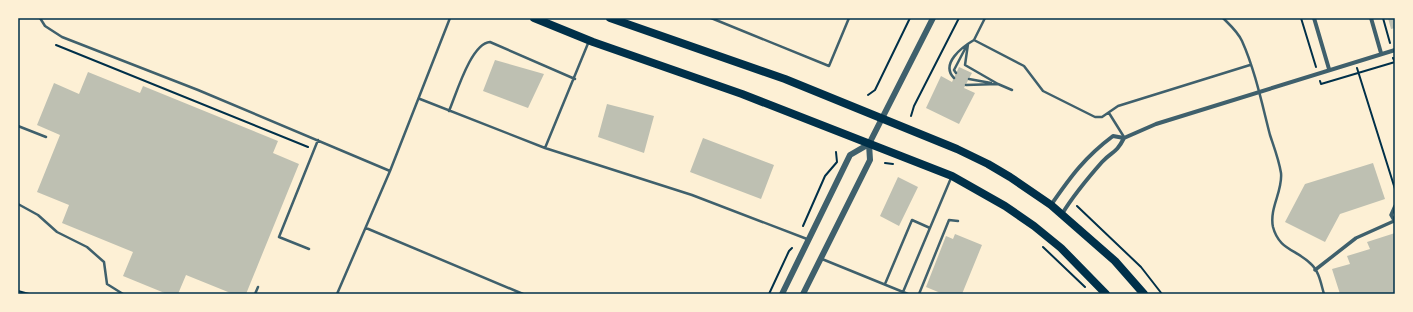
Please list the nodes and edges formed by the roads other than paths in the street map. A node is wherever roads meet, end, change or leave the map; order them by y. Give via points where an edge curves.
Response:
1 (40, 18) edge
2 (450, 18) edge
3 (534, 18) edge
4 (610, 18) edge
5 (711, 18) edge
6 (849, 18) edge
7 (933, 18) edge
8 (986, 18) edge
9 (1223, 18) edge
10 (1314, 18) edge
11 (1371, 18) edge
12 (589, 40) junction
13 (974, 40) junction
14 (968, 44) junction
15 (1395, 50) edge
16 (1381, 53) junction
17 (1250, 65) junction
18 (1329, 69) junction
19 (956, 73) dead end
20 (575, 78) junction
21 (954, 78) dead end
22 (968, 79) dead end
23 (998, 84) junction
24 (966, 85) dead end
25 (1012, 90) dead end
26 (1259, 94) junction
27 (420, 98) junction
28 (449, 111) junction
29 (1110, 113) junction
30 (882, 119) junction
31 (18, 126) edge
32 (46, 137) dead end
33 (1124, 138) junction
34 (318, 140) junction
35 (869, 144) junction
36 (545, 148) junction
37 (390, 171) junction
38 (952, 176) junction
39 (18, 204) edge
40 (1051, 205) junction
41 (1395, 206) edge
42 (1062, 214) junction
43 (958, 220) dead end
44 (1394, 222) edge
45 (366, 228) junction
46 (930, 228) junction
47 (807, 239) junction
48 (309, 249) dead end
49 (822, 259) junction
50 (1315, 270) junction
51 (885, 284) junction
52 (258, 287) dead end
53 (903, 292) junction
54 (123, 294) edge
55 (255, 294) edge
56 (337, 294) edge
57 (523, 294) edge
58 (782, 294) edge
59 (804, 294) edge
60 (908, 294) edge
61 (919, 294) edge
62 (1106, 294) edge
63 (1144, 294) edge
64 (1324, 294) edge

1 - 34 lane via 45,26 62,37
2 - 27 lane
3 - 12 main road
4 - 30 main road via 785,79
5 - 6 lane via 829,66
7 - 30 street
8 - 13 lane
9 - 17 lane via 1242,41
10 - 18 street
11 - 16 street
12 - 20 lane
12 - 35 main road via 742,94
13 - 14 lane
13 - 29 lane via 1024,66 1043,91 1095,117
14 - 19 lane via 954,70
14 - 21 lane via 954,57 948,67
14 - 23 lane via 965,65
15 - 16 street
16 - 18 street
17 - 26 lane
17 - 29 lane via 1118,106
18 - 26 street
20 - 28 lane via 490,42 484,42 471,58
20 - 36 lane
22 - 23 lane
23 - 24 lane
23 - 25 lane
26 - 33 street via 1156,124
26 - 50 lane via 1281,173 1273,211 1273,225 1277,238 1285,247 1312,264
27 - 28 lane
27 - 37 lane
28 - 36 lane
29 - 33 lane
30 - 35 street
30 - 40 main road via 988,164
31 - 32 lane
33 - 40 street via 1113,136 1092,151
33 - 42 street via 1118,150 1089,176
34 - 37 lane
34 - 48 lane via 279,237
35 - 38 main road
35 - 47 street via 850,155
35 - 49 street via 870,160
36 - 47 lane via 692,194
37 - 45 lane
38 - 46 lane
38 - 62 main road via 999,202 1034,226 1061,248
39 - 54 lane via 38,215 57,232 87,247 104,262 107,284
40 - 42 main road
41 - 44 street via 1391,214
42 - 63 main road via 1116,261
43 - 61 lane via 949,220
44 - 50 street via 1356,238
45 - 56 lane
45 - 57 lane
46 - 51 lane via 912,220
46 - 53 lane
47 - 58 street
49 - 51 lane
49 - 59 street
50 - 64 lane
51 - 53 lane
52 - 55 lane
53 - 60 lane

